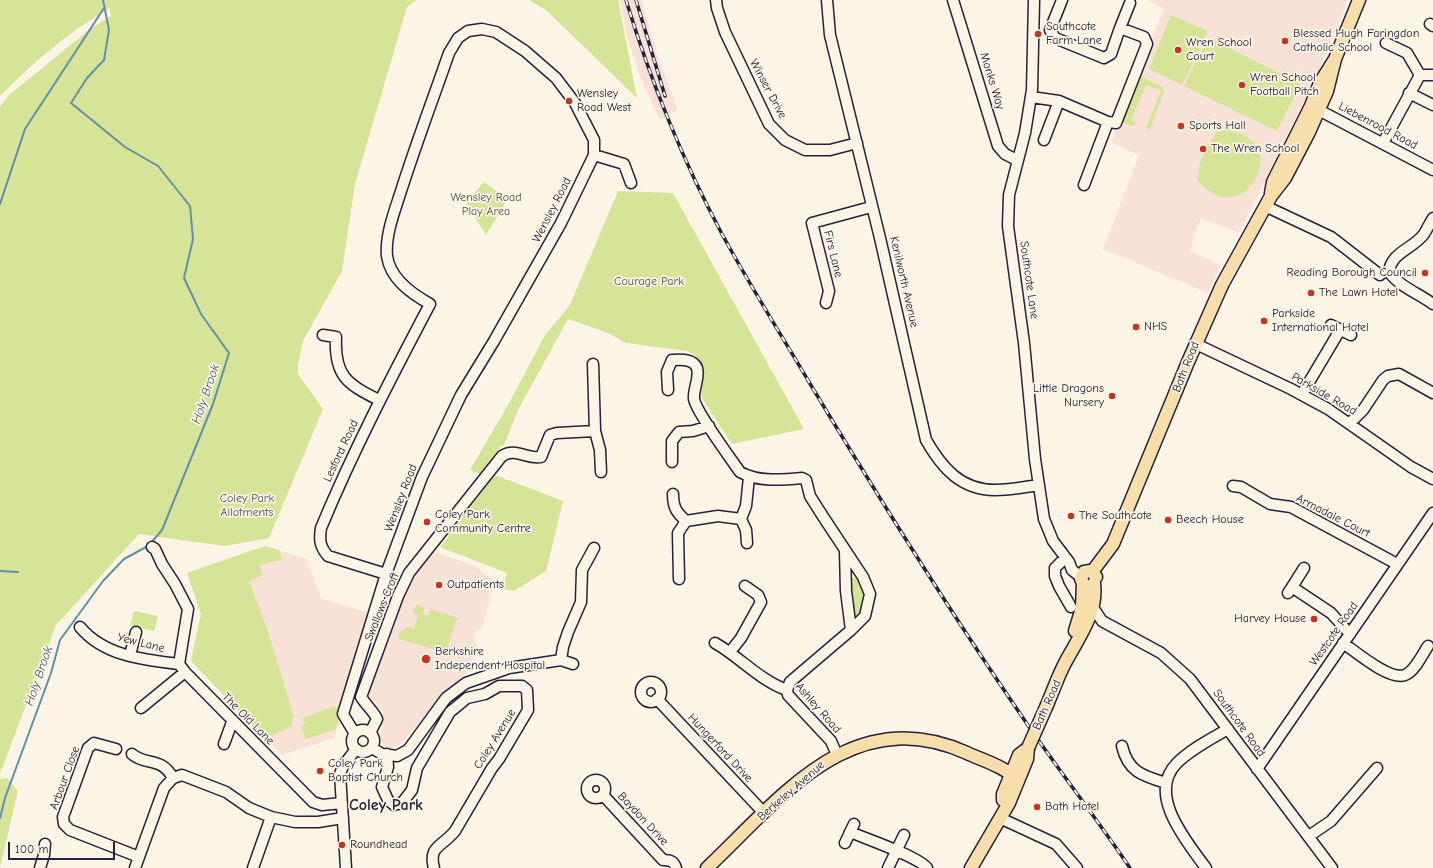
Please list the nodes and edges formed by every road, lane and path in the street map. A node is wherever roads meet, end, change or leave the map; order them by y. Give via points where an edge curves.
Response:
1 (716, 0) edge
2 (827, 0) edge
3 (953, 0) edge
4 (1034, 0) edge
5 (1062, 0) edge
6 (1359, 0) edge
7 (1130, 3) dead end
8 (1120, 28) junction
9 (1386, 43) dead end
10 (1420, 75) junction
11 (1433, 75) edge
12 (1409, 93) junction
13 (1031, 97) junction
14 (1059, 101) junction
15 (1433, 105) edge
16 (1315, 108) junction
17 (1112, 123) junction
18 (1044, 140) dead end
19 (857, 143) junction
20 (1383, 143) junction
21 (594, 155) junction
22 (1017, 160) junction
23 (1433, 170) edge
24 (631, 183) dead end
25 (1084, 184) dead end
26 (1268, 201) junction
27 (871, 207) junction
28 (1433, 218) edge
29 (1380, 275) dead end
30 (826, 303) dead end
31 (1433, 304) edge
32 (1331, 324) dead end
33 (1340, 330) junction
34 (1351, 335) dead end
35 (323, 336) dead end
36 (1196, 344) junction
37 (592, 364) dead end
38 (668, 390) dead end
39 (1433, 393) edge
40 (1302, 394) junction
41 (379, 400) junction
42 (1350, 423) junction
43 (710, 426) junction
44 (595, 431) junction
45 (672, 462) dead end
46 (600, 472) dead end
47 (749, 477) junction
48 (1433, 480) edge
49 (1038, 485) junction
50 (1233, 486) dead end
51 (673, 494) dead end
52 (1433, 513) edge
53 (741, 519) junction
54 (686, 521) junction
55 (748, 543) dead end
56 (152, 547) dead end
57 (594, 548) dead end
58 (845, 552) junction
59 (1067, 560) junction
60 (1398, 564) junction
61 (1304, 568) dead end
62 (386, 574) junction
63 (863, 577) junction
64 (1089, 577) junction
65 (845, 578) junction
66 (679, 579) dead end
67 (745, 586) dead end
68 (1092, 606) junction
69 (1071, 607) dead end
70 (1102, 621) junction
71 (1086, 625) junction
72 (80, 627) dead end
73 (851, 630) junction
74 (136, 632) dead end
75 (1350, 634) junction
76 (714, 643) dead end
77 (1343, 643) junction
78 (730, 652) junction
79 (1427, 652) dead end
80 (130, 655) junction
81 (561, 660) junction
82 (1065, 662) junction
83 (573, 664) dead end
84 (182, 668) junction
85 (787, 690) junction
86 (657, 700) dead end
87 (141, 708) dead end
88 (232, 722) junction
89 (1228, 729) junction
90 (370, 733) junction
91 (355, 734) junction
92 (224, 744) dead end
93 (1122, 746) dead end
94 (372, 748) junction
95 (116, 749) dead end
96 (356, 749) junction
97 (132, 754) dead end
98 (388, 754) junction
99 (1024, 754) junction
100 (837, 755) junction
101 (986, 762) junction
102 (1377, 768) dead end
103 (1257, 769) junction
104 (1012, 777) junction
105 (173, 778) junction
106 (1166, 783) junction
107 (603, 795) dead end
108 (342, 803) junction
109 (1002, 813) junction
110 (764, 814) junction
111 (271, 817) junction
112 (343, 818) junction
113 (904, 834) dead end
114 (1308, 836) junction
115 (845, 843) dead end
116 (46, 844) dead end
117 (897, 852) junction
118 (139, 857) junction
119 (663, 864) edge
120 (40, 868) edge
121 (135, 868) edge
122 (253, 868) edge
123 (346, 868) edge
124 (434, 868) edge
125 (676, 868) edge
126 (707, 868) edge
127 (888, 868) edge
128 (927, 868) edge
129 (971, 868) edge
130 (1077, 868) edge
131 (1206, 868) edge
132 (1332, 868) edge

1 - 19 street, Winser Drive via 725,32 769,124 785,140 805,150 830,150
2 - 19 street, Kenilworth Avenue via 830,35
3 - 22 street, Monks Way via 998,146 1005,154
4 - 13 street, Southcote Lane
5 - 8 street via 1050,30 1054,38 1104,58 1111,54
6 - 16 main road, Bath Road via 1335,59 1320,83
7 - 8 street
8 - 17 street via 1144,37 1147,44
9 - 10 street via 1406,53
10 - 11 street
10 - 12 street
12 - 15 street
12 - 20 street
13 - 14 street
13 - 22 street, Southcote Lane
14 - 17 street
14 - 18 street
16 - 20 street, Liebenrood Road
16 - 26 main road, Bath Road via 1273,182
17 - 25 street
19 - 27 street, Kenilworth Avenue
20 - 23 street, Liebenrood Road
21 - 24 street via 624,164
21 - 41 street, Lesford Road via 594,140 575,103 556,78 540,64 496,32 482,29 468,31 458,38 449,53 424,120 388,237 387,256 396,277 411,292 430,304
21 - 62 street, Wensley Road via 558,229 461,395 422,477
22 - 49 street, Southcote Lane via 1009,195 1008,226 1024,343
26 - 29 street via 1351,247
26 - 36 main road, Bath Road via 1222,285
27 - 30 street, Firs Lane via 812,223 829,291
27 - 49 street, Kenilworth Avenue via 926,440 937,459 950,473 966,484 978,488 997,490
28 - 31 street via 1424,235 1390,264 1389,272 1396,282
32 - 33 street
33 - 34 street
33 - 40 street
35 - 41 street via 336,337 335,355 346,380
36 - 40 street, Parkside Road
36 - 64 main road, Bath Road via 1113,544
37 - 44 street
38 - 43 street via 667,372 672,360 692,362 698,374 694,398 698,410
39 - 42 street via 1399,374 1388,376
40 - 42 street, Parkside Road
41 - 62 street, Lesford Road via 345,470 319,537 328,556
42 - 48 street, Parkside Road
43 - 45 street via 679,432 672,441
43 - 47 street via 740,472
44 - 46 street via 600,450
44 - 90 street, Swallows Croft via 550,435 541,458 516,452 508,452 502,456 410,573 398,596 362,697 366,707 377,719
47 - 53 street via 746,506
47 - 58 street via 806,480 810,496
49 - 59 street, Southcote Lane via 1048,532
50 - 60 street, Armadale Court via 1241,487 1270,504 1291,507
51 - 54 street via 673,505
52 - 60 street, Westcote Road
53 - 54 street via 718,516
53 - 55 street
54 - 66 street via 678,533
56 - 84 street via 155,548 188,609
57 - 81 street via 582,570 587,589 568,632
58 - 63 street
58 - 65 street
59 - 64 street, Southcote Lane via 1072,570
59 - 69 street via 1055,568 1055,576
60 - 75 street, Westcote Road
61 - 75 street via 1290,590 1332,613
62 - 91 street, Wensley Road via 343,714
63 - 65 street via 853,575
63 - 73 street via 870,594 868,608 865,616
64 - 68 main road, Bath Road
64 - 82 main road, Bath Road
65 - 73 street
67 - 78 street via 758,595 761,602
68 - 70 street, Southcote Road
68 - 71 main road, Bath Road
70 - 71 street
70 - 89 street, Southcote Road via 1173,662
71 - 82 main road, Bath Road
72 - 80 street, Yew Lane via 95,642 116,652
73 - 85 street via 790,682
74 - 80 street
75 - 77 street, Westcote Road
76 - 78 street, Ashley Road
77 - 79 street via 1393,676 1408,673
77 - 103 street, Westcote Road
78 - 85 street, Ashley Road via 754,672
80 - 84 street, Yew Lane
81 - 83 street
81 - 98 street via 509,668 466,683 446,698 408,750 397,756
82 - 99 main road, Bath Road, bridge
84 - 87 street
84 - 88 street, The Old Lane
85 - 100 street, Ashley Road via 788,695 831,741
86 - 110 street, Hungerford Drive
88 - 92 street
88 - 108 street, The Old Lane via 313,802 322,805
89 - 103 street, Southcote Road
89 - 106 street via 1176,763
90 - 91 street via 360,731
90 - 94 street via 374,738
91 - 96 street via 353,740
93 - 106 street via 1128,762 1140,774
94 - 96 street via 365,752
94 - 98 street
95 - 118 street, Arbour Close via 94,743 88,748 63,817 64,824 70,830
96 - 108 street via 340,774
97 - 105 street via 136,758 164,766
98 - 124 street, Coley Avenue via 388,767 382,787 388,800 394,805 402,803 412,790 417,768 450,712 467,698 485,694 499,686 522,686 527,690 528,710 455,832 433,851 431,857
99 - 101 main road via 1008,760
99 - 104 main road, Bath Road
100 - 101 main road, Berkeley Avenue via 875,742 906,738 941,744
100 - 110 main road, Berkeley Avenue via 812,770
101 - 104 main road, Berkeley Avenue
102 - 114 street via 1331,821
103 - 114 street, Southcote Road
104 - 109 main road, Bath Road via 1008,803
105 - 111 street via 182,775 226,792 249,808
105 - 118 street via 164,788
106 - 131 street via 1168,810
107 - 119 street, Baydon Drive
108 - 112 street
109 - 129 main road, Bath Road
109 - 130 street via 1056,844
110 - 126 main road, Berkeley Avenue
111 - 112 street via 295,822
111 - 122 street
112 - 123 street
113 - 117 street
114 - 132 street, Southcote Road
115 - 117 street via 852,828
116 - 120 street
117 - 127 street
117 - 128 street via 924,864
118 - 121 street
119 - 125 street, Baydon Drive via 670,860

